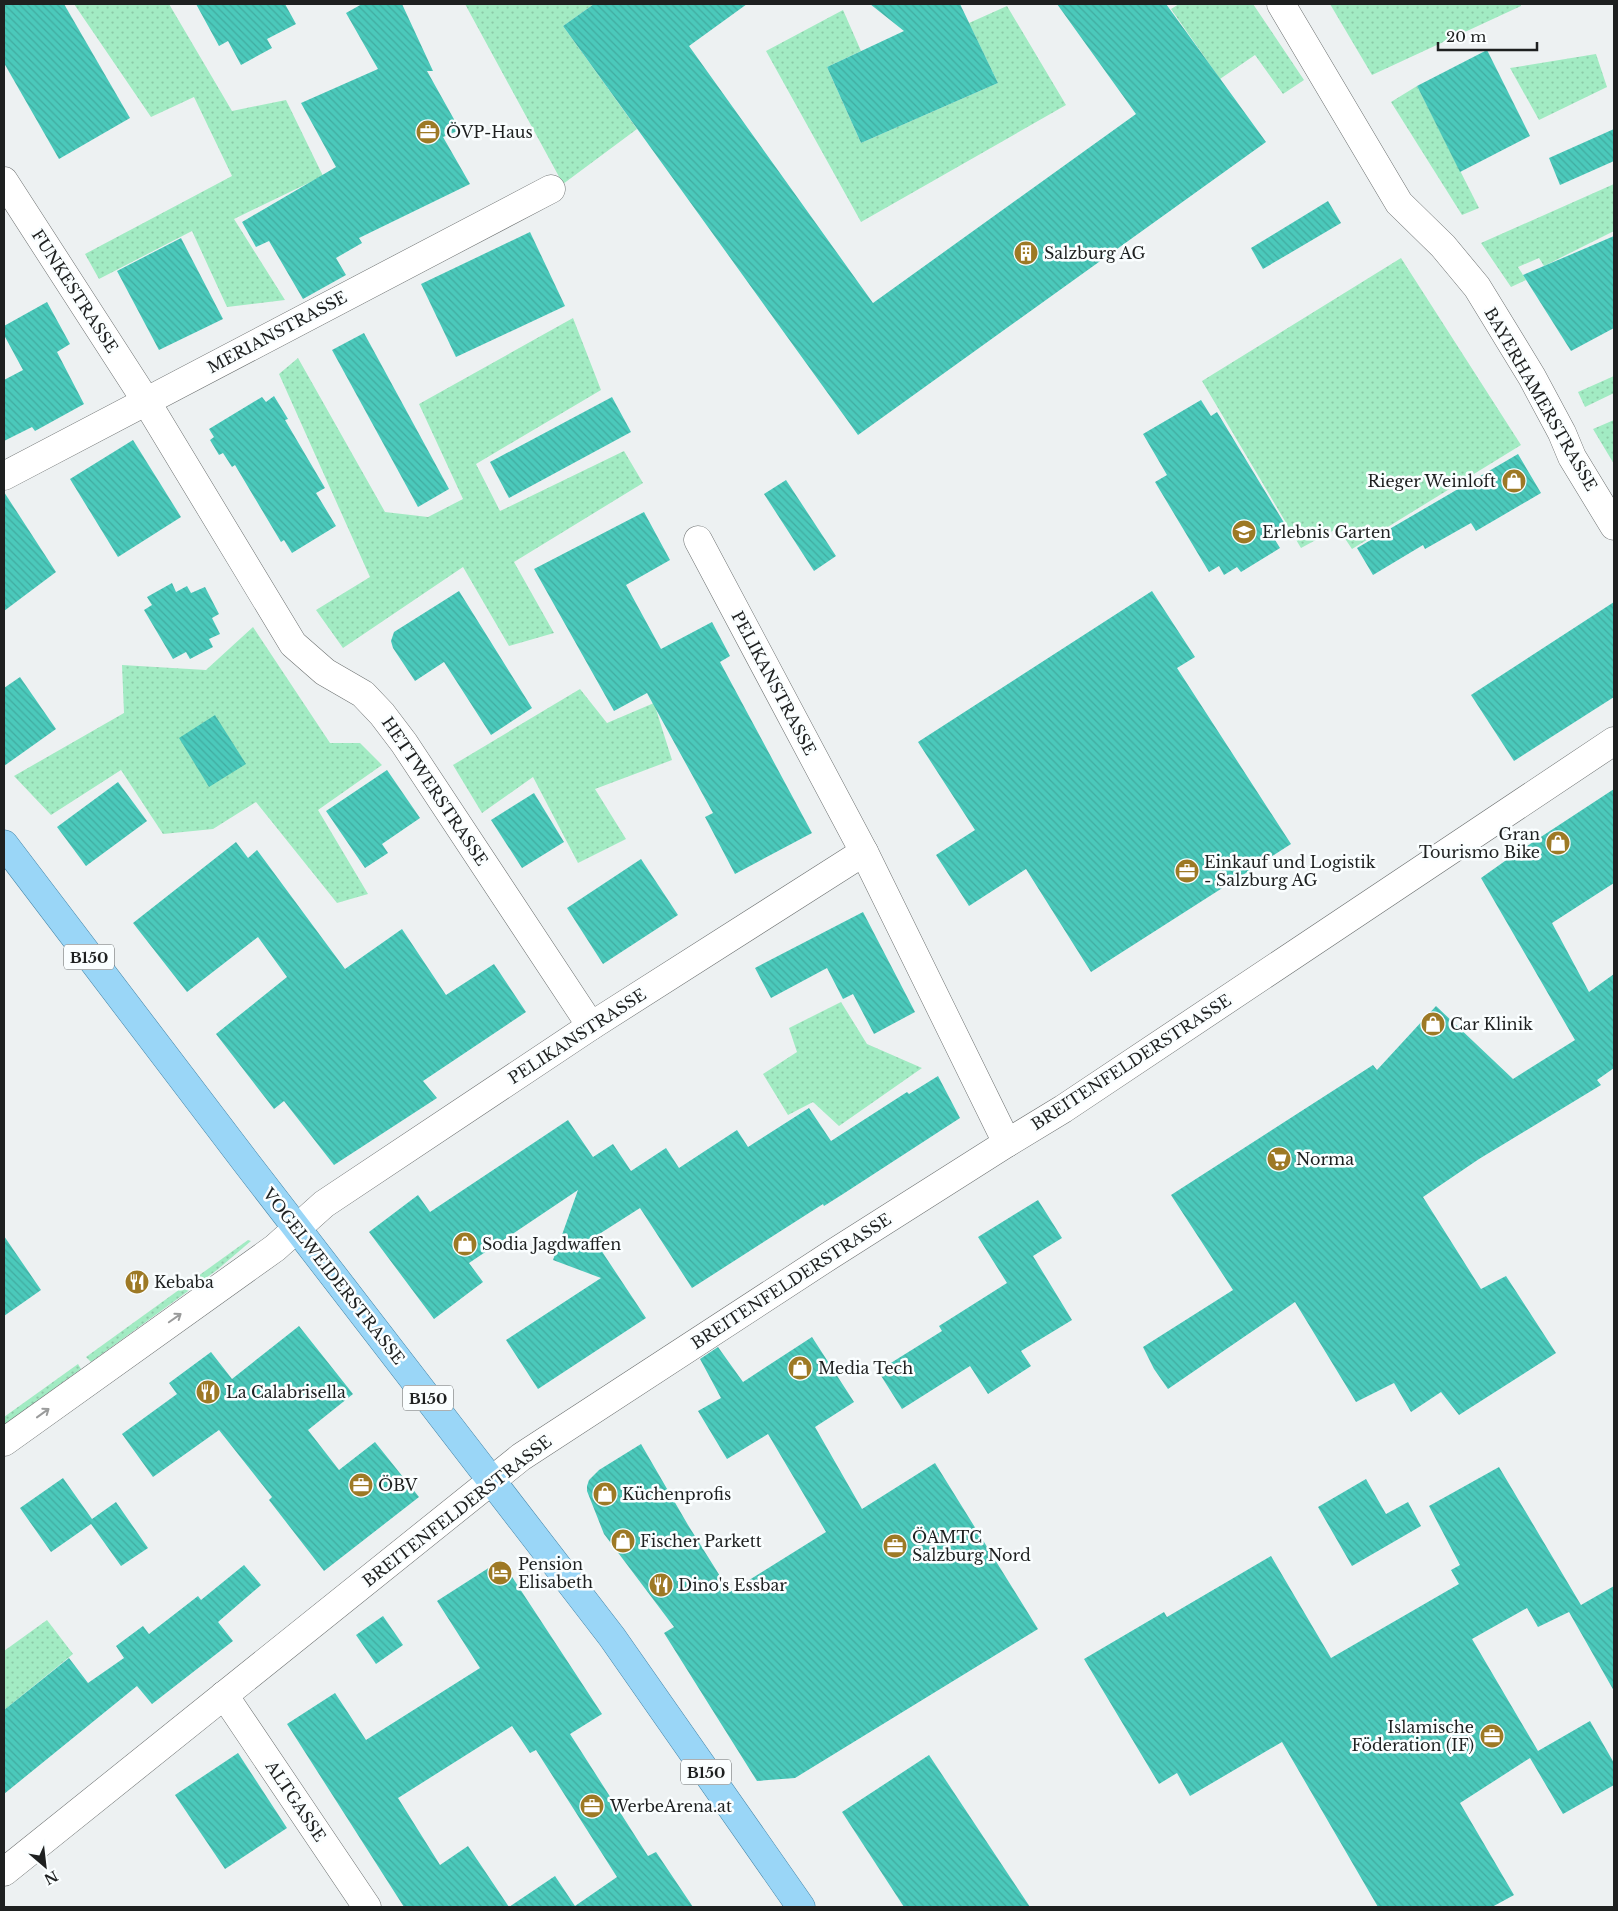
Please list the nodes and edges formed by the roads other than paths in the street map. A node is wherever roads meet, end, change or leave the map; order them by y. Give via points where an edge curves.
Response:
1 (1281, 4) edge
2 (4, 181) edge
3 (551, 189) dead end
4 (146, 401) junction
5 (4, 476) edge
6 (1614, 526) edge
7 (698, 540) dead end
8 (1614, 741) edge
9 (4, 844) edge
10 (864, 852) junction
11 (591, 1026) junction
12 (1007, 1143) junction
13 (297, 1229) junction
14 (4, 1442) edge
15 (492, 1480) junction
16 (224, 1695) junction
17 (4, 1872) edge
18 (367, 1907) edge
19 (801, 1907) edge

1 - 6 street, BAYERHAMERSTRASSE via 1399,203 1443,246 1476,287 1532,378 1572,458
2 - 4 street, FUNKESTRASSE
3 - 4 street, MERIANSTRASSE
4 - 5 street, MERIANSTRASSE
4 - 11 street, HETTWERSTRASSE via 293,644 325,672 363,694 382,714
7 - 10 street, PELIKANSTRASSE
8 - 12 street, BREITENFELDERSTRASSE via 1063,1109
9 - 13 main road, VOGELWEIDERSTRASSE / B150
10 - 11 street, PELIKANSTRASSE
10 - 12 street, PELIKANSTRASSE
11 - 13 street, PELIKANSTRASSE via 324,1204
12 - 15 street, BREITENFELDERSTRASSE via 678,1353 521,1457
14 -> 13 street, PELIKANSTRASSE
13 - 15 main road, VOGELWEIDERSTRASSE / B150
15 - 16 street, BREITENFELDERSTRASSE
15 - 19 main road, VOGELWEIDERSTRASSE / B150 via 612,1637
16 - 17 street, BREITENFELDERSTRASSE
16 - 18 street, ALTGASSE

